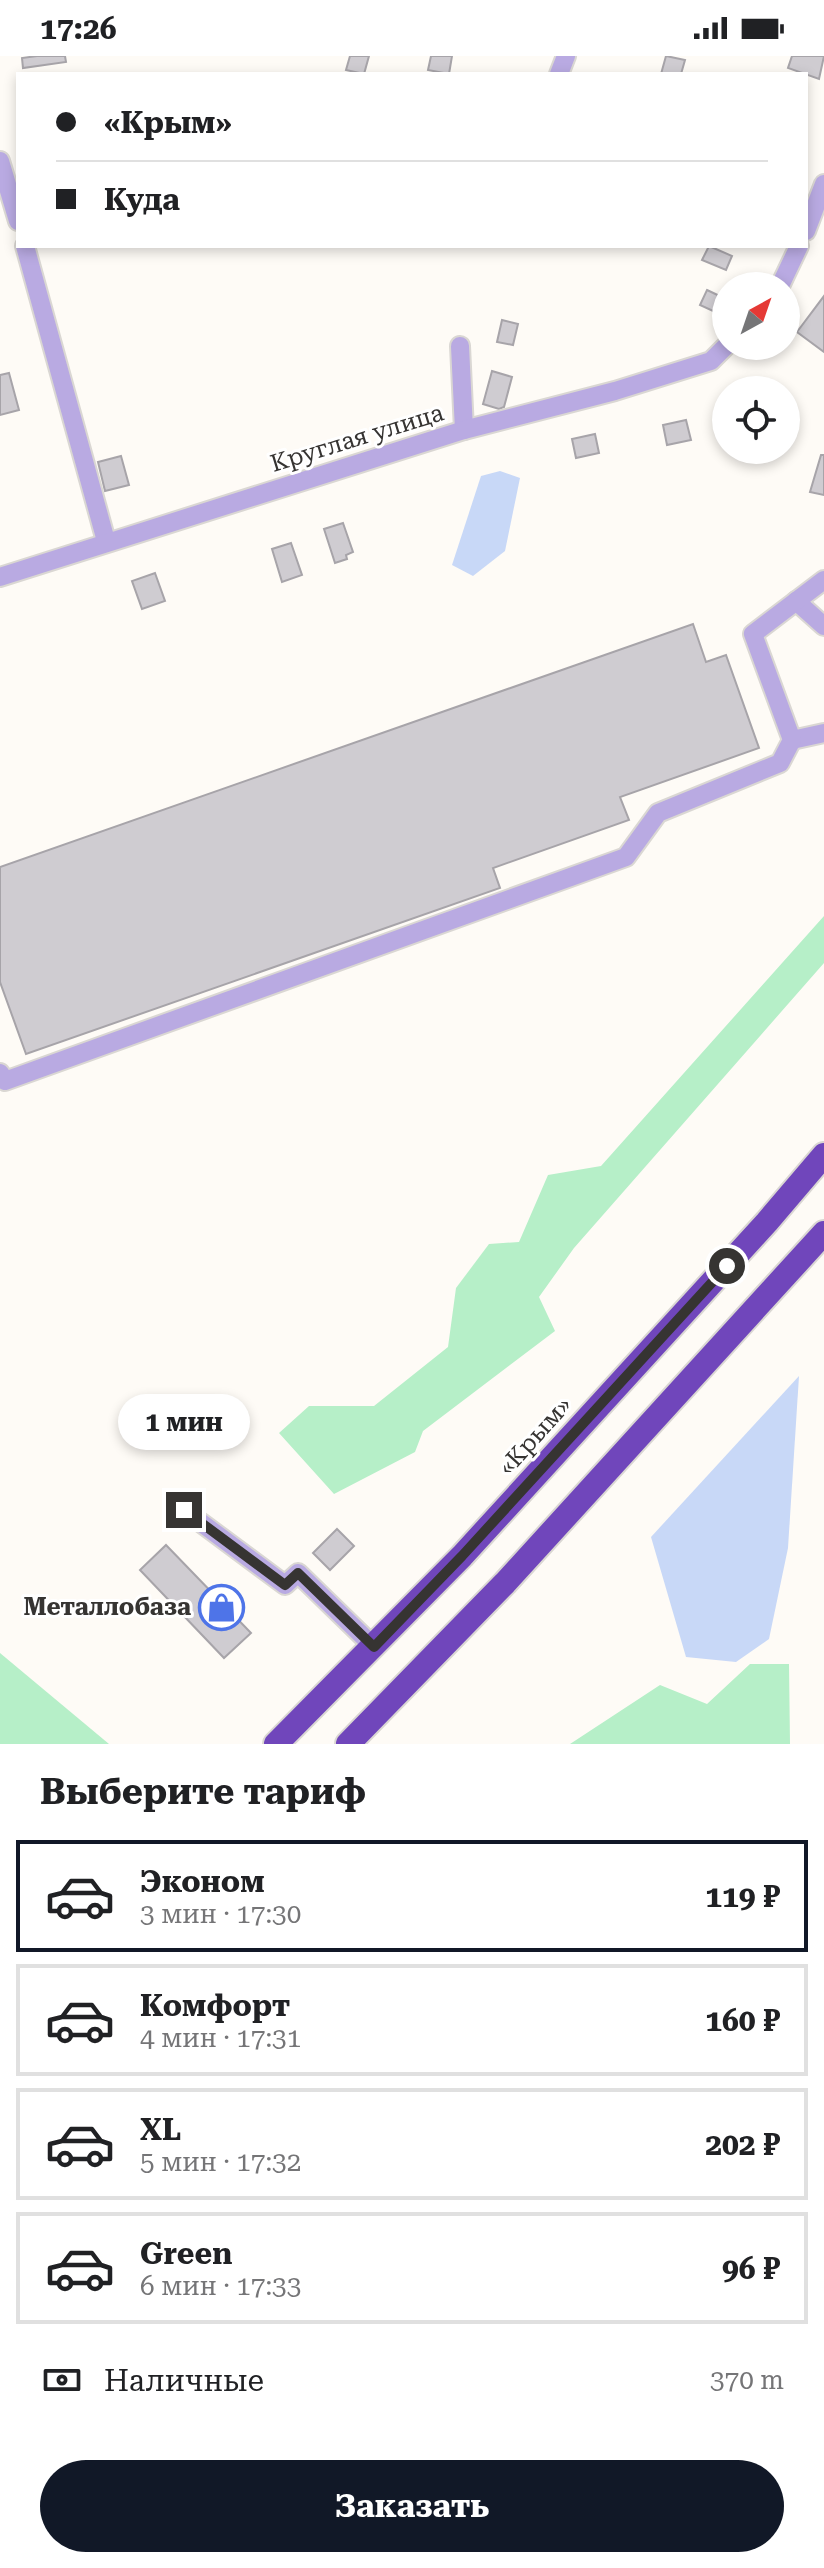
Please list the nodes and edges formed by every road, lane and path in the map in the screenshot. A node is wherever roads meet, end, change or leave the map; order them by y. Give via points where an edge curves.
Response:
1 (7, 159) edge
2 (823, 191) edge
3 (16, 210) edge
4 (808, 223) edge
5 (26, 248) edge
6 (798, 248) edge
7 (787, 272) edge
8 (460, 346) dead end
9 (712, 360) edge
10 (464, 430) junction
11 (106, 541) junction
12 (0, 577) edge
13 (824, 580) edge
14 (796, 601) junction
15 (824, 626) edge
16 (824, 733) edge
17 (792, 740) junction
18 (0, 1073) edge
19 (824, 1155) edge
20 (824, 1233) edge
21 (184, 1510) dead end
22 (374, 1647) junction
23 (276, 1744) edge
24 (348, 1744) edge

1 - 3 street
2 - 4 street
5 - 11 street
6 - 7 street
8 - 10 street
9 - 10 street, Круглая улица
10 - 11 street, Круглая улица
11 - 12 street, Круглая улица
13 - 14 street
14 - 15 street
14 - 17 street via 753,634
16 - 17 street
17 - 18 street via 780,763 658,813 626,857 5,1081
19 - 22 highway, «Крым»
20 - 24 highway via 505,1583
21 - 22 street via 285,1585 298,1573
22 - 23 highway, «Крым»

